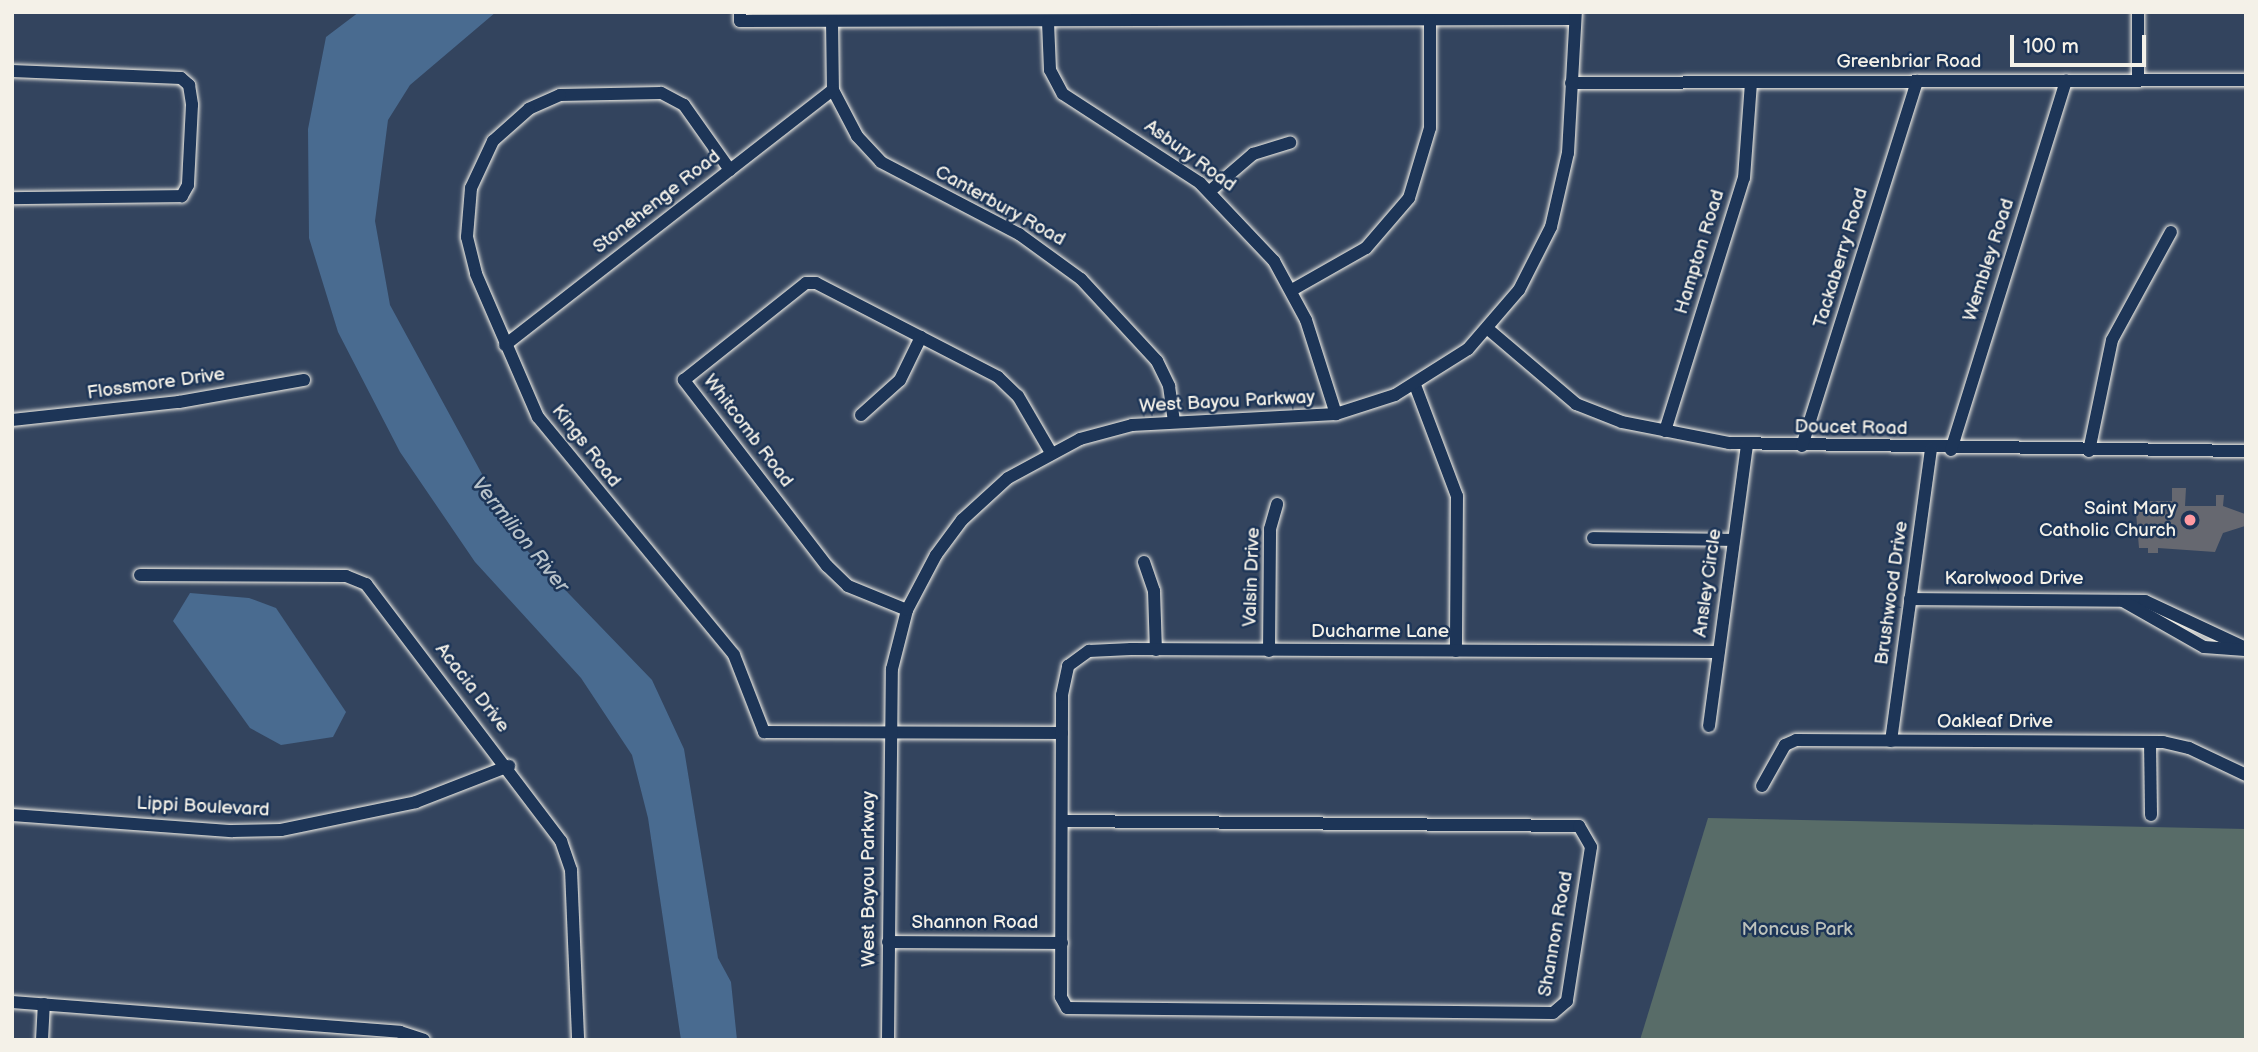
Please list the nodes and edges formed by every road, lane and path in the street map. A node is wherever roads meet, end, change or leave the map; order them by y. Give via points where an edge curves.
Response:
1 (2138, 12) edge
2 (1576, 16) edge
3 (740, 17) edge
4 (950, 17) edge
5 (1237, 17) edge
6 (832, 21) junction
7 (1430, 21) junction
8 (1048, 22) junction
9 (12, 72) edge
10 (2138, 80) junction
11 (2246, 80) edge
12 (1917, 81) junction
13 (2066, 81) junction
14 (1751, 82) junction
15 (1572, 83) junction
16 (833, 90) junction
17 (1290, 143) dead end
18 (730, 170) junction
19 (1210, 191) junction
20 (12, 198) edge
21 (2171, 232) dead end
22 (1292, 290) junction
23 (1488, 330) junction
24 (922, 337) junction
25 (505, 345) junction
26 (304, 380) dead end
27 (1415, 385) junction
28 (1336, 414) junction
29 (861, 415) dead end
30 (12, 420) edge
31 (1174, 422) junction
32 (1665, 431) junction
33 (1747, 446) junction
34 (1802, 446) junction
35 (1931, 450) junction
36 (1951, 450) junction
37 (1051, 451) junction
38 (2090, 451) junction
39 (2246, 451) edge
40 (1278, 504) dead end
41 (1593, 538) dead end
42 (1733, 540) junction
43 (1144, 562) dead end
44 (140, 575) dead end
45 (1910, 599) junction
46 (907, 610) junction
47 (2246, 649) edge
48 (1156, 650) junction
49 (1269, 651) junction
50 (1456, 651) junction
51 (1718, 652) junction
52 (1063, 685) joint
53 (1709, 726) dead end
54 (888, 733) junction
55 (1062, 733) junction
56 (1891, 741) junction
57 (2150, 742) junction
58 (509, 766) junction
59 (2246, 775) edge
60 (1762, 786) dead end
61 (12, 815) edge
62 (2151, 815) dead end
63 (1062, 821) junction
64 (888, 942) junction
65 (1062, 943) junction
66 (12, 1002) edge
67 (44, 1004) junction
68 (42, 1040) edge
69 (424, 1040) edge
70 (578, 1040) edge
71 (888, 1040) edge

1 - 10 street
2 - 7 street
2 - 15 street, West Bayou Parkway
3 - 6 street
4 - 6 street
4 - 8 street
5 - 7 street
5 - 8 street
6 - 16 street, Canterbury Road
7 - 22 street via 1430,128 1409,198 1366,248
8 - 19 street, Asbury Road via 1050,70 1063,94
9 - 20 street via 181,78 189,85 191,104 188,185 182,196
10 - 11 street, Greenbriar Road
10 - 13 street, Greenbriar Road
12 - 13 street, Greenbriar Road
12 - 14 street, Greenbriar Road
12 - 34 street, Tackaberry Road
13 - 36 street, Wembley Road
14 - 15 street, Greenbriar Road
14 - 32 street, Hampton Road via 1744,178
15 - 23 street, West Bayou Parkway via 1565,176 1551,227 1532,271
16 - 18 street, Stonehenge Road
16 - 31 street, Canterbury Road via 857,136 881,162 1019,234 1081,279 1157,361 1169,386
17 - 19 street via 1253,154
18 - 25 street, Stonehenge Road
18 - 25 street, Kings Road via 684,105 661,93 570,92 512,121 476,170 467,220 472,262
19 - 22 street, Asbury Road via 1251,231
21 - 38 street via 2117,327
22 - 28 street, Asbury Road via 1315,343
23 - 27 street, West Bayou Parkway
23 - 32 street, Doucet Road via 1576,404
24 - 29 street via 900,380
24 - 37 street, Whitcomb Road via 1009,386
24 - 46 street, Whitcomb Road via 806,283 684,380 827,566 848,586
25 - 54 street, Kings Road via 545,428 739,663 761,729 771,734
26 - 30 street, Flossmore Drive via 167,404
27 - 28 street, West Bayou Parkway
27 - 50 street via 1457,496
28 - 31 street, West Bayou Parkway
31 - 37 street, West Bayou Parkway via 1117,428
32 - 33 street, Doucet Road
33 - 34 street, Doucet Road
33 - 42 street, Ansley Circle
34 - 35 street, Doucet Road
35 - 36 street, Doucet Road
35 - 45 street, Brushwood Drive
36 - 38 street, Doucet Road
37 - 46 street, West Bayou Parkway via 1008,478 962,520 930,564
38 - 39 street, Doucet Road
40 - 49 street, Valsin Drive via 1270,529
41 - 42 street
42 - 51 street, Ansley Circle
43 - 48 street via 1154,591
44 - 58 street, Acacia Drive via 357,578
45 - 47 street, Karolwood Drive via 2118,598 2157,606
45 - 56 street, Brushwood Drive
46 - 54 street, West Bayou Parkway via 892,669
48 - 49 street, Ducharme Lane
48 - 52 street, Ducharme Lane via 1081,653 1068,666
49 - 50 street, Ducharme Lane
50 - 51 street, Ducharme Lane
51 - 53 street, Ansley Circle
52 - 55 street, Shannon Road
54 - 55 street, Kings Road
54 - 64 street, West Bayou Parkway
55 - 63 street, Shannon Road
56 - 57 street, Oakleaf Drive
56 - 60 street, Oakleaf Drive via 1793,741
57 - 59 street, Oakleaf Drive via 2189,747
57 - 62 street
58 - 61 street, Lippi Boulevard via 416,802 281,830 218,831
58 - 70 street, Acacia Drive via 567,853
63 - 65 street, Shannon Road
63 - 65 street, Shannon Road via 1573,824 1584,829 1591,847 1567,1001 1553,1013 1072,1010 1061,997
64 - 65 street, Shannon Road
64 - 71 street, West Bayou Parkway
66 - 67 street
67 - 68 street
67 - 69 street via 400,1032

